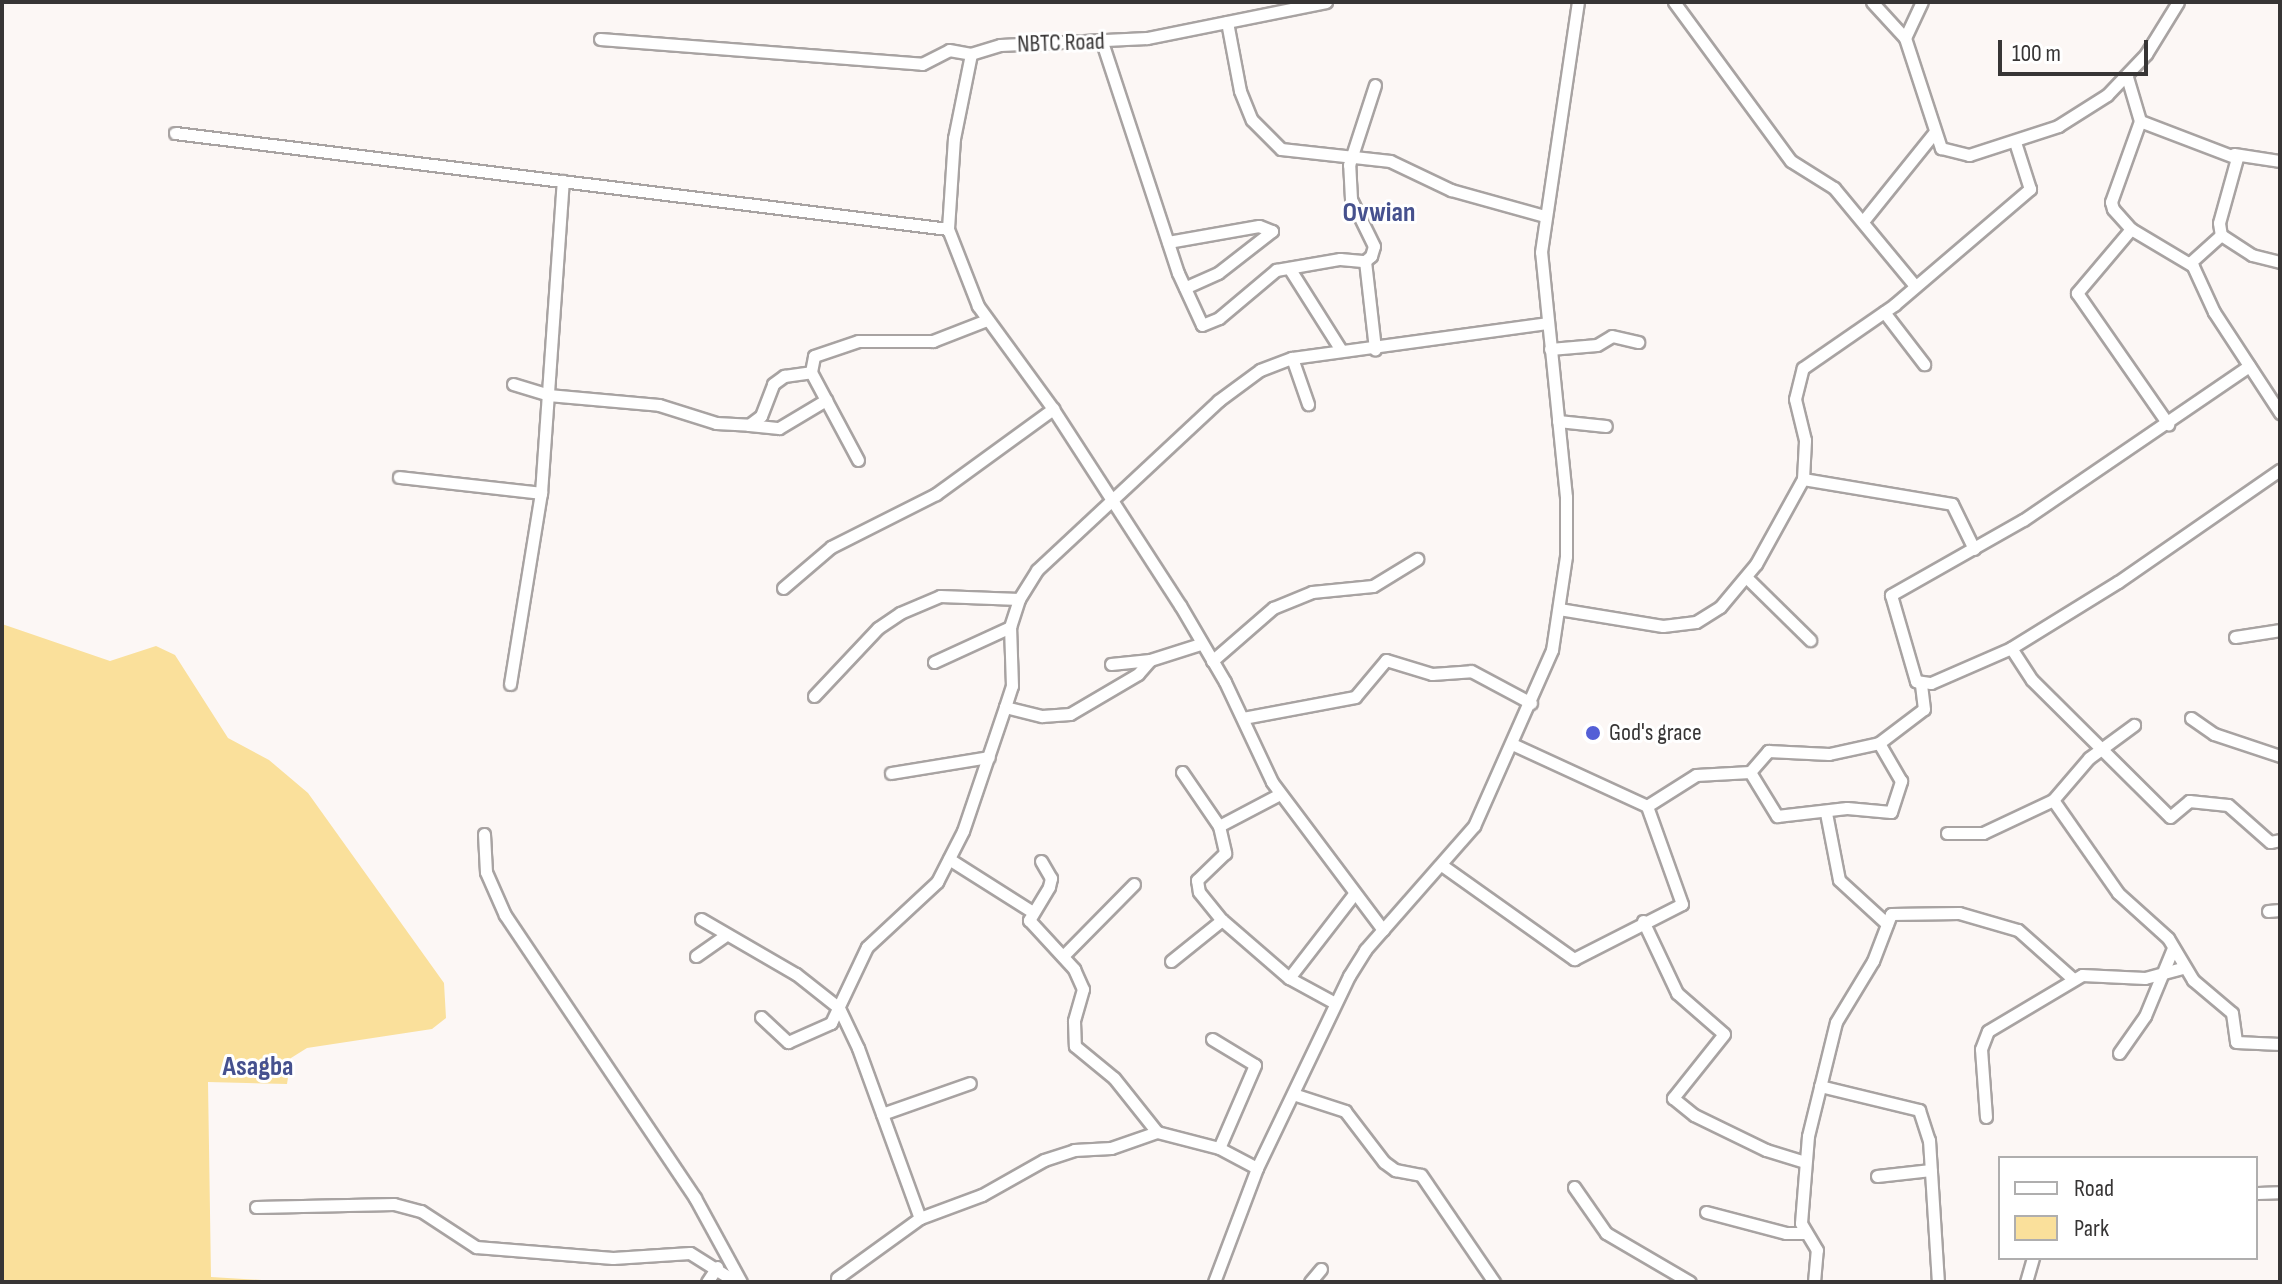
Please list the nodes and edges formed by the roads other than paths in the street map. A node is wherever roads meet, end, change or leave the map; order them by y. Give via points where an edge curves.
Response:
1 (1326, 2) edge
2 (1578, 2) edge
3 (1674, 2) edge
4 (1872, 2) edge
5 (1922, 2) edge
6 (2178, 2) edge
7 (1227, 22) junction
8 (1905, 38) junction
9 (600, 39) dead end
10 (1102, 42) junction
11 (971, 54) junction
12 (2127, 77) junction
13 (1375, 85) dead end
14 (2140, 121) junction
15 (175, 133) dead end
16 (1934, 133) junction
17 (2015, 142) junction
18 (1352, 154) junction
19 (2234, 154) junction
20 (2280, 161) edge
21 (563, 181) junction
22 (1545, 216) junction
23 (1864, 220) junction
24 (948, 229) junction
25 (2131, 229) junction
26 (2221, 235) junction
27 (1168, 242) junction
28 (1365, 261) junction
29 (2280, 262) edge
30 (2193, 266) junction
31 (1291, 271) junction
32 (1915, 286) junction
33 (1185, 288) junction
34 (1884, 312) junction
35 (987, 320) junction
36 (1547, 323) junction
37 (1638, 342) dead end
38 (1375, 349) junction
39 (1550, 349) junction
40 (1341, 350) junction
41 (1292, 358) junction
42 (1924, 364) dead end
43 (2249, 366) junction
44 (811, 372) junction
45 (513, 384) dead end
46 (548, 395) junction
47 (826, 400) junction
48 (1308, 404) dead end
49 (1053, 409) junction
50 (2280, 413) edge
51 (1558, 421) junction
52 (2168, 424) junction
53 (749, 425) junction
54 (1606, 426) dead end
55 (858, 460) dead end
56 (2280, 470) edge
57 (399, 477) dead end
58 (1803, 479) junction
59 (541, 493) junction
60 (1112, 504) junction
61 (1974, 549) junction
62 (1417, 559) dead end
63 (1746, 577) junction
64 (783, 588) dead end
65 (1019, 599) junction
66 (1559, 609) junction
67 (1010, 627) junction
68 (2280, 630) edge
69 (2235, 637) dead end
70 (1810, 640) dead end
71 (1200, 644) junction
72 (2011, 648) junction
73 (1150, 660) junction
74 (1212, 661) junction
75 (934, 662) dead end
76 (1111, 664) dead end
77 (510, 684) dead end
78 (1921, 686) junction
79 (814, 696) dead end
80 (1531, 703) junction
81 (1005, 707) junction
82 (1243, 718) junction
83 (2191, 718) dead end
84 (2134, 725) dead end
85 (1879, 743) junction
86 (1512, 744) junction
87 (2101, 748) junction
88 (2280, 756) edge
89 (989, 757) junction
90 (1182, 772) dead end
91 (1750, 772) junction
92 (891, 773) dead end
93 (1280, 794) junction
94 (2053, 800) junction
95 (1647, 806) junction
96 (1826, 813) junction
97 (1219, 826) junction
98 (1947, 833) dead end
99 (484, 834) dead end
100 (2280, 840) edge
101 (949, 859) junction
102 (1041, 861) dead end
103 (1443, 866) junction
104 (1134, 884) dead end
105 (1354, 894) junction
106 (1031, 911) junction
107 (701, 919) dead end
108 (1222, 920) junction
109 (1643, 921) junction
110 (1887, 924) junction
111 (1383, 930) junction
112 (726, 935) junction
113 (2173, 948) junction
114 (696, 956) dead end
115 (1063, 956) junction
116 (1171, 961) dead end
117 (2182, 968) junction
118 (2163, 976) junction
119 (1289, 978) junction
120 (2073, 979) junction
121 (2193, 980) junction
122 (1335, 1003) junction
123 (839, 1008) junction
124 (761, 1017) dead end
125 (1212, 1039) dead end
126 (2280, 1044) edge
127 (2119, 1053) dead end
128 (970, 1083) dead end
129 (1820, 1086) junction
130 (1293, 1094) junction
131 (882, 1114) junction
132 (1986, 1117) dead end
133 (1157, 1132) junction
134 (1219, 1148) junction
135 (1803, 1161) junction
136 (1257, 1168) junction
137 (1931, 1170) junction
138 (1877, 1176) dead end
139 (1574, 1187) dead end
140 (2280, 1192) edge
141 (2258, 1193) edge
142 (256, 1207) dead end
143 (1706, 1212) dead end
144 (920, 1218) junction
145 (1805, 1233) junction
146 (2032, 1260) edge
147 (717, 1267) junction
148 (1321, 1269) dead end
149 (837, 1278) dead end
150 (707, 1282) edge
151 (738, 1282) edge
152 (1214, 1282) edge
153 (1310, 1282) edge
154 (1494, 1282) edge
155 (1690, 1282) edge
156 (1814, 1282) edge
157 (1938, 1282) edge
158 (2026, 1282) edge

1 - 7 street, NBTC Road
2 - 22 street
3 - 23 street via 1791,161 1834,188
4 - 8 street
5 - 8 street
6 - 12 street
7 - 10 street, NBTC Road
7 - 18 street via 1240,91 1264,137 1281,149
8 - 16 street
9 - 11 street, NBTC Road via 922,64 949,50
10 - 11 street, NBTC Road via 1000,45
10 - 27 street
11 - 24 street via 954,138
12 - 14 street
12 - 17 street via 2058,126
13 - 18 street
14 - 19 street
14 - 25 street via 2111,202
15 - 21 street
16 - 17 street via 1950,153 1969,155
16 - 23 street
17 - 32 street via 2030,189
18 - 22 street via 1390,161 1451,190
18 - 28 street via 1351,199 1374,246
19 - 20 street
19 - 26 street
21 - 24 street
21 - 46 street
22 - 36 street via 1541,252
23 - 32 street
24 - 35 street
25 - 30 street
25 - 52 street via 2077,293
26 - 29 street via 2252,255
26 - 30 street via 2192,259
27 - 33 street
27 - 33 street via 1259,226 1272,231 1218,273
28 - 31 street via 1340,259
28 - 38 street
30 - 43 street via 2214,312
31 - 33 street via 1276,270 1219,318 1202,325
31 - 40 street
32 - 34 street
34 - 42 street
34 - 58 street via 1820,354 1796,381 1805,440
35 - 44 street via 933,341 858,341 810,353
35 - 49 street
36 - 38 street
36 - 39 street
37 - 39 street via 1612,336 1597,345
38 - 40 street
39 - 51 street
40 - 41 street
41 - 48 street
41 - 60 street via 1260,370 1218,401
43 - 50 street
43 - 52 street
44 - 47 street
44 - 53 street via 784,376 773,384 761,416
45 - 46 street
46 - 53 street via 659,405 716,423
46 - 59 street
47 - 53 street via 779,428
47 - 55 street
49 - 60 street
49 - 64 street via 936,494 824,551
51 - 54 street
51 - 66 street via 1566,531
52 - 61 street
56 - 72 street via 2118,582
57 - 59 street
58 - 61 street via 1952,504
58 - 63 street
59 - 77 street
60 - 65 street via 1037,570
60 - 71 street
61 - 78 street via 1891,595
62 - 74 street via 1373,586 1312,592 1273,608
63 - 66 street via 1720,607 1696,622 1618,622
63 - 70 street
65 - 67 street
65 - 79 street via 940,596 900,613 878,628
66 - 80 street via 1552,650
67 - 75 street
67 - 81 street via 1012,686
68 - 69 street
71 - 73 street
71 - 74 street
72 - 78 street
72 - 87 street via 2032,680
73 - 76 street
73 - 81 street via 1138,674 1070,714 1042,716
74 - 82 street
78 - 85 street via 1924,709
80 - 82 street via 1471,671 1432,674 1386,660 1355,697
80 - 86 street
81 - 89 street
82 - 93 street
83 - 88 street via 2224,738
84 - 87 street
85 - 91 street via 1829,754 1768,751
85 - 96 street via 1899,774 1894,809
86 - 95 street
86 - 103 street via 1474,826
87 - 94 street
87 - 100 street via 2170,817 2189,801 2228,805 2270,842
89 - 92 street
89 - 101 street
90 - 97 street
91 - 95 street via 1696,775
91 - 96 street via 1777,816
93 - 97 street
93 - 105 street
94 - 98 street via 1983,833
94 - 113 street via 2118,893
95 - 109 street via 1682,904
96 - 110 street via 1839,880
97 - 108 street via 1225,853 1197,885
99 - 151 street via 486,872 505,915 695,1198
101 - 106 street
101 - 123 street via 937,882 867,947
102 - 106 street via 1051,878
103 - 109 street via 1574,959
103 - 111 street
104 - 115 street
105 - 111 street
105 - 119 street
106 - 115 street via 1035,928
107 - 112 street
108 - 116 street
108 - 119 street
109 - 135 street via 1677,993 1724,1034 1673,1098 1694,1115 1751,1143
110 - 120 street via 1895,911 1959,913 1995,922 2030,936
110 - 129 street via 1836,1022
111 - 122 street via 1365,950
112 - 114 street
112 - 123 street via 796,974
113 - 117 street
113 - 118 street
115 - 133 street via 1083,989 1074,1021 1075,1046 1114,1078
117 - 118 street
117 - 121 street
118 - 120 street
118 - 121 street
118 - 127 street via 2145,1016
119 - 122 street
120 - 132 street via 1983,1039
121 - 126 street via 2232,1013 2236,1042
122 - 130 street
123 - 124 street via 831,1023 788,1042
123 - 131 street
125 - 134 street via 1255,1065
128 - 131 street
129 - 135 street
129 - 137 street via 1919,1110
130 - 136 street
130 - 154 street via 1345,1111 1384,1162 1421,1175
131 - 144 street
133 - 134 street
133 - 144 street via 1111,1148 1061,1152 982,1195
134 - 136 street
135 - 145 street
136 - 152 street
137 - 138 street
137 - 157 street
139 - 155 street via 1606,1233
140 - 141 street
142 - 147 street via 394,1204 421,1211 476,1247 613,1258 690,1253
143 - 145 street
144 - 149 street
145 - 156 street via 1817,1250
146 - 158 street
147 - 150 street
147 - 151 street
148 - 153 street

